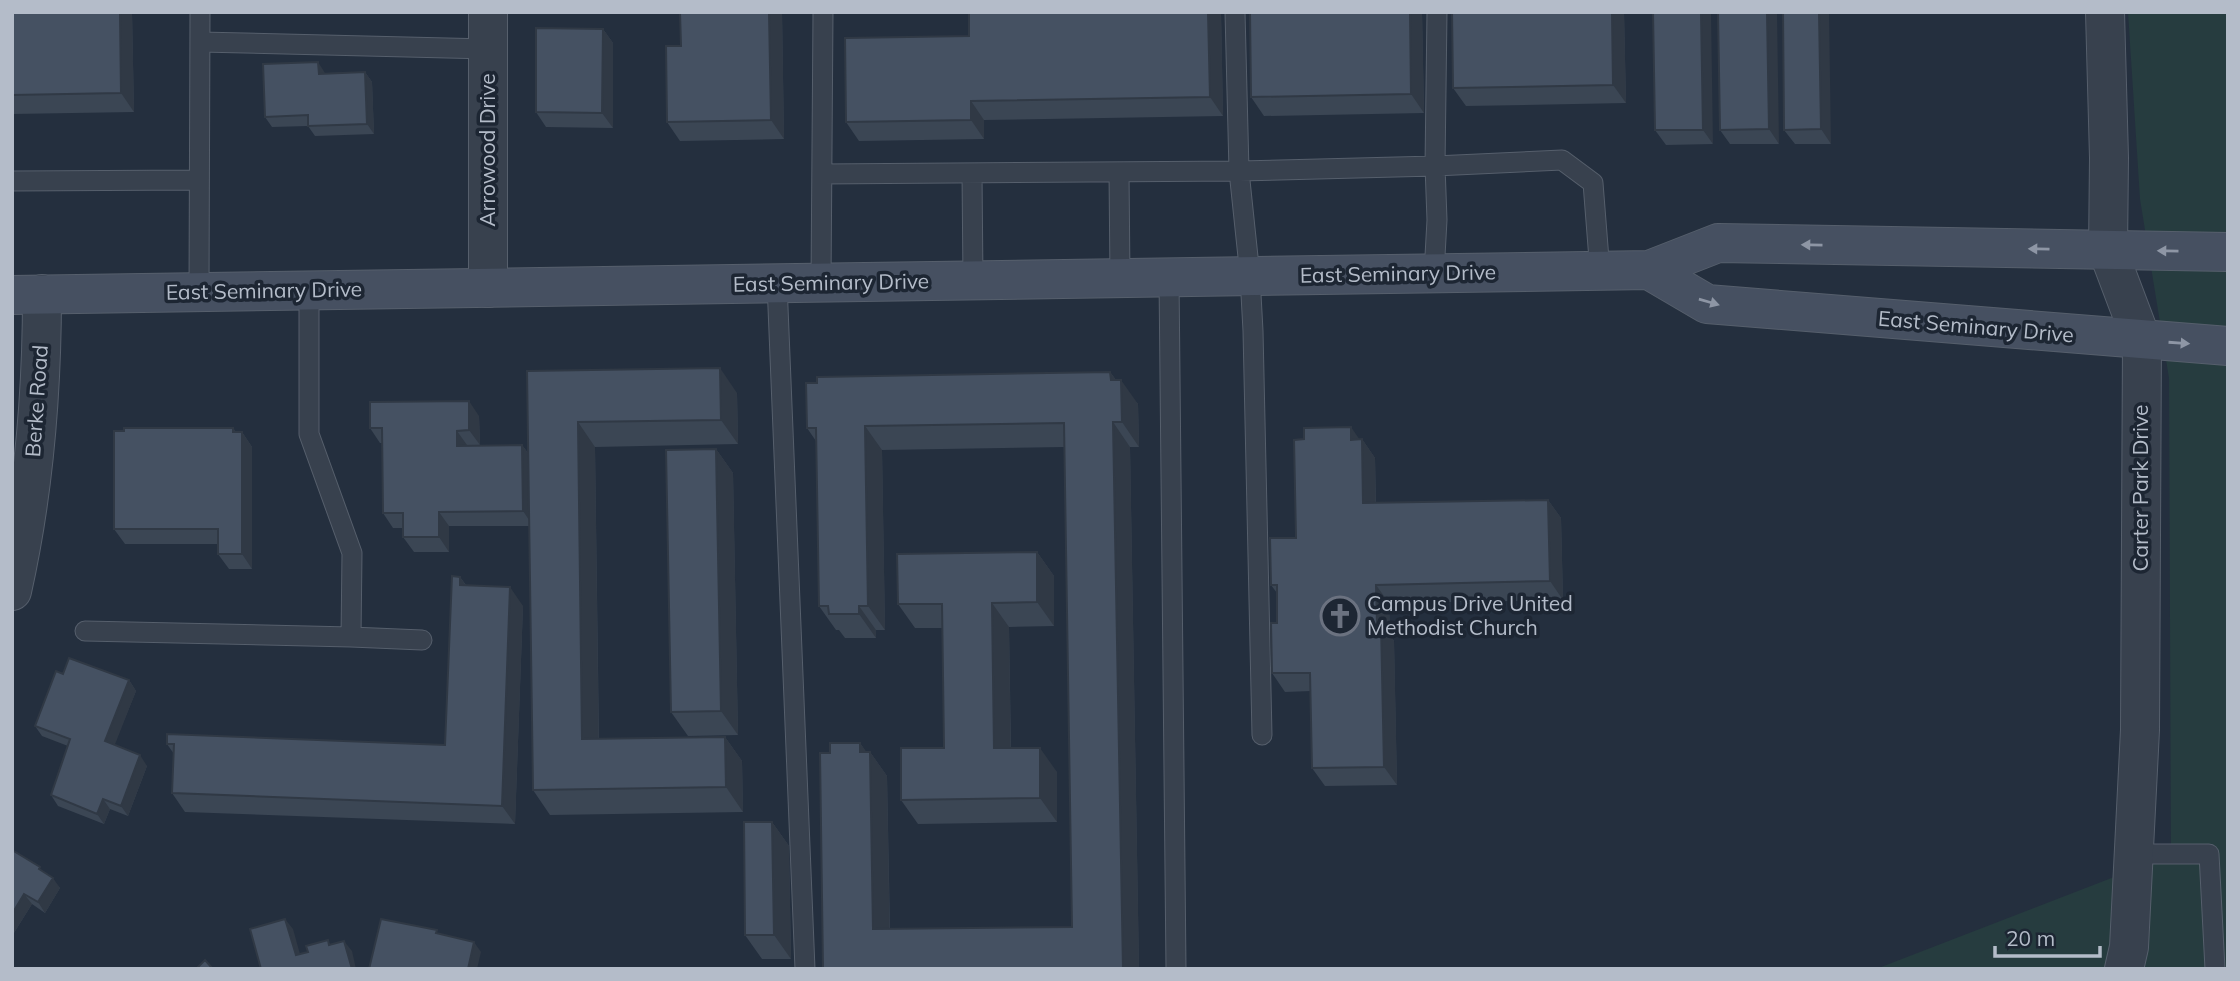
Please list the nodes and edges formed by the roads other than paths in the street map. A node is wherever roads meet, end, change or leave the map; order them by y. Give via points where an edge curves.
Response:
1 (200, 12) edge
2 (823, 12) edge
3 (1235, 12) edge
4 (1437, 12) edge
5 (2105, 12) edge
6 (488, 31) edge
7 (200, 42) junction
8 (1435, 166) junction
9 (1240, 171) junction
10 (1119, 172) junction
11 (972, 173) junction
12 (822, 174) junction
13 (198, 180) junction
14 (12, 181) edge
15 (2108, 251) junction
16 (2228, 252) edge
17 (1649, 271) junction
18 (1600, 272) junction
19 (1434, 274) junction
20 (1250, 276) junction
21 (1120, 278) junction
22 (1168, 278) junction
23 (973, 281) junction
24 (777, 283) junction
25 (821, 283) junction
26 (488, 288) junction
27 (309, 290) junction
28 (199, 292) junction
29 (27, 294) edge
30 (2142, 341) junction
31 (2228, 346) edge
32 (12, 590) edge
33 (85, 631) dead end
34 (351, 637) junction
35 (422, 640) dead end
36 (1262, 735) dead end
37 (2134, 854) junction
38 (805, 969) edge
39 (1177, 969) edge
40 (2124, 969) edge
41 (2215, 969) edge

1 - 7 lane
2 - 12 lane
3 - 9 lane
4 - 8 lane
5 - 15 street, Carter Park Drive
6 - 7 lane
6 - 26 street, Arrowood Drive
7 - 13 lane
8 - 9 lane
8 - 18 lane via 1562,160 1593,183
8 - 19 lane
9 - 10 lane
9 - 20 lane
10 - 11 lane
10 - 21 lane
11 - 12 lane
11 - 23 lane
12 - 25 lane
13 - 14 lane
13 - 28 lane
16 -> 15 main road, East Seminary Drive
15 -> 17 main road, East Seminary Drive via 1718,243
15 - 30 street, Carter Park Drive
17 - 18 main road, East Seminary Drive
17 -> 30 main road, East Seminary Drive via 1706,304
18 - 19 main road, East Seminary Drive
19 - 20 main road, East Seminary Drive
20 - 22 main road, East Seminary Drive
20 - 36 lane
21 - 22 main road, East Seminary Drive
21 - 23 main road, East Seminary Drive
22 - 39 lane
23 - 25 main road, East Seminary Drive
24 - 25 main road, East Seminary Drive
24 - 26 main road, East Seminary Drive
24 - 38 lane
26 - 27 main road, East Seminary Drive
27 - 28 main road, East Seminary Drive
27 - 34 lane via 309,434 352,553
28 - 29 main road, East Seminary Drive
29 - 32 street, Berke Road via 40,386 23,545
30 -> 31 main road, East Seminary Drive
30 - 37 street, Carter Park Drive via 2140,730
33 - 34 lane
34 - 35 lane
37 - 40 street, Carter Park Drive
37 - 41 lane via 2209,854

